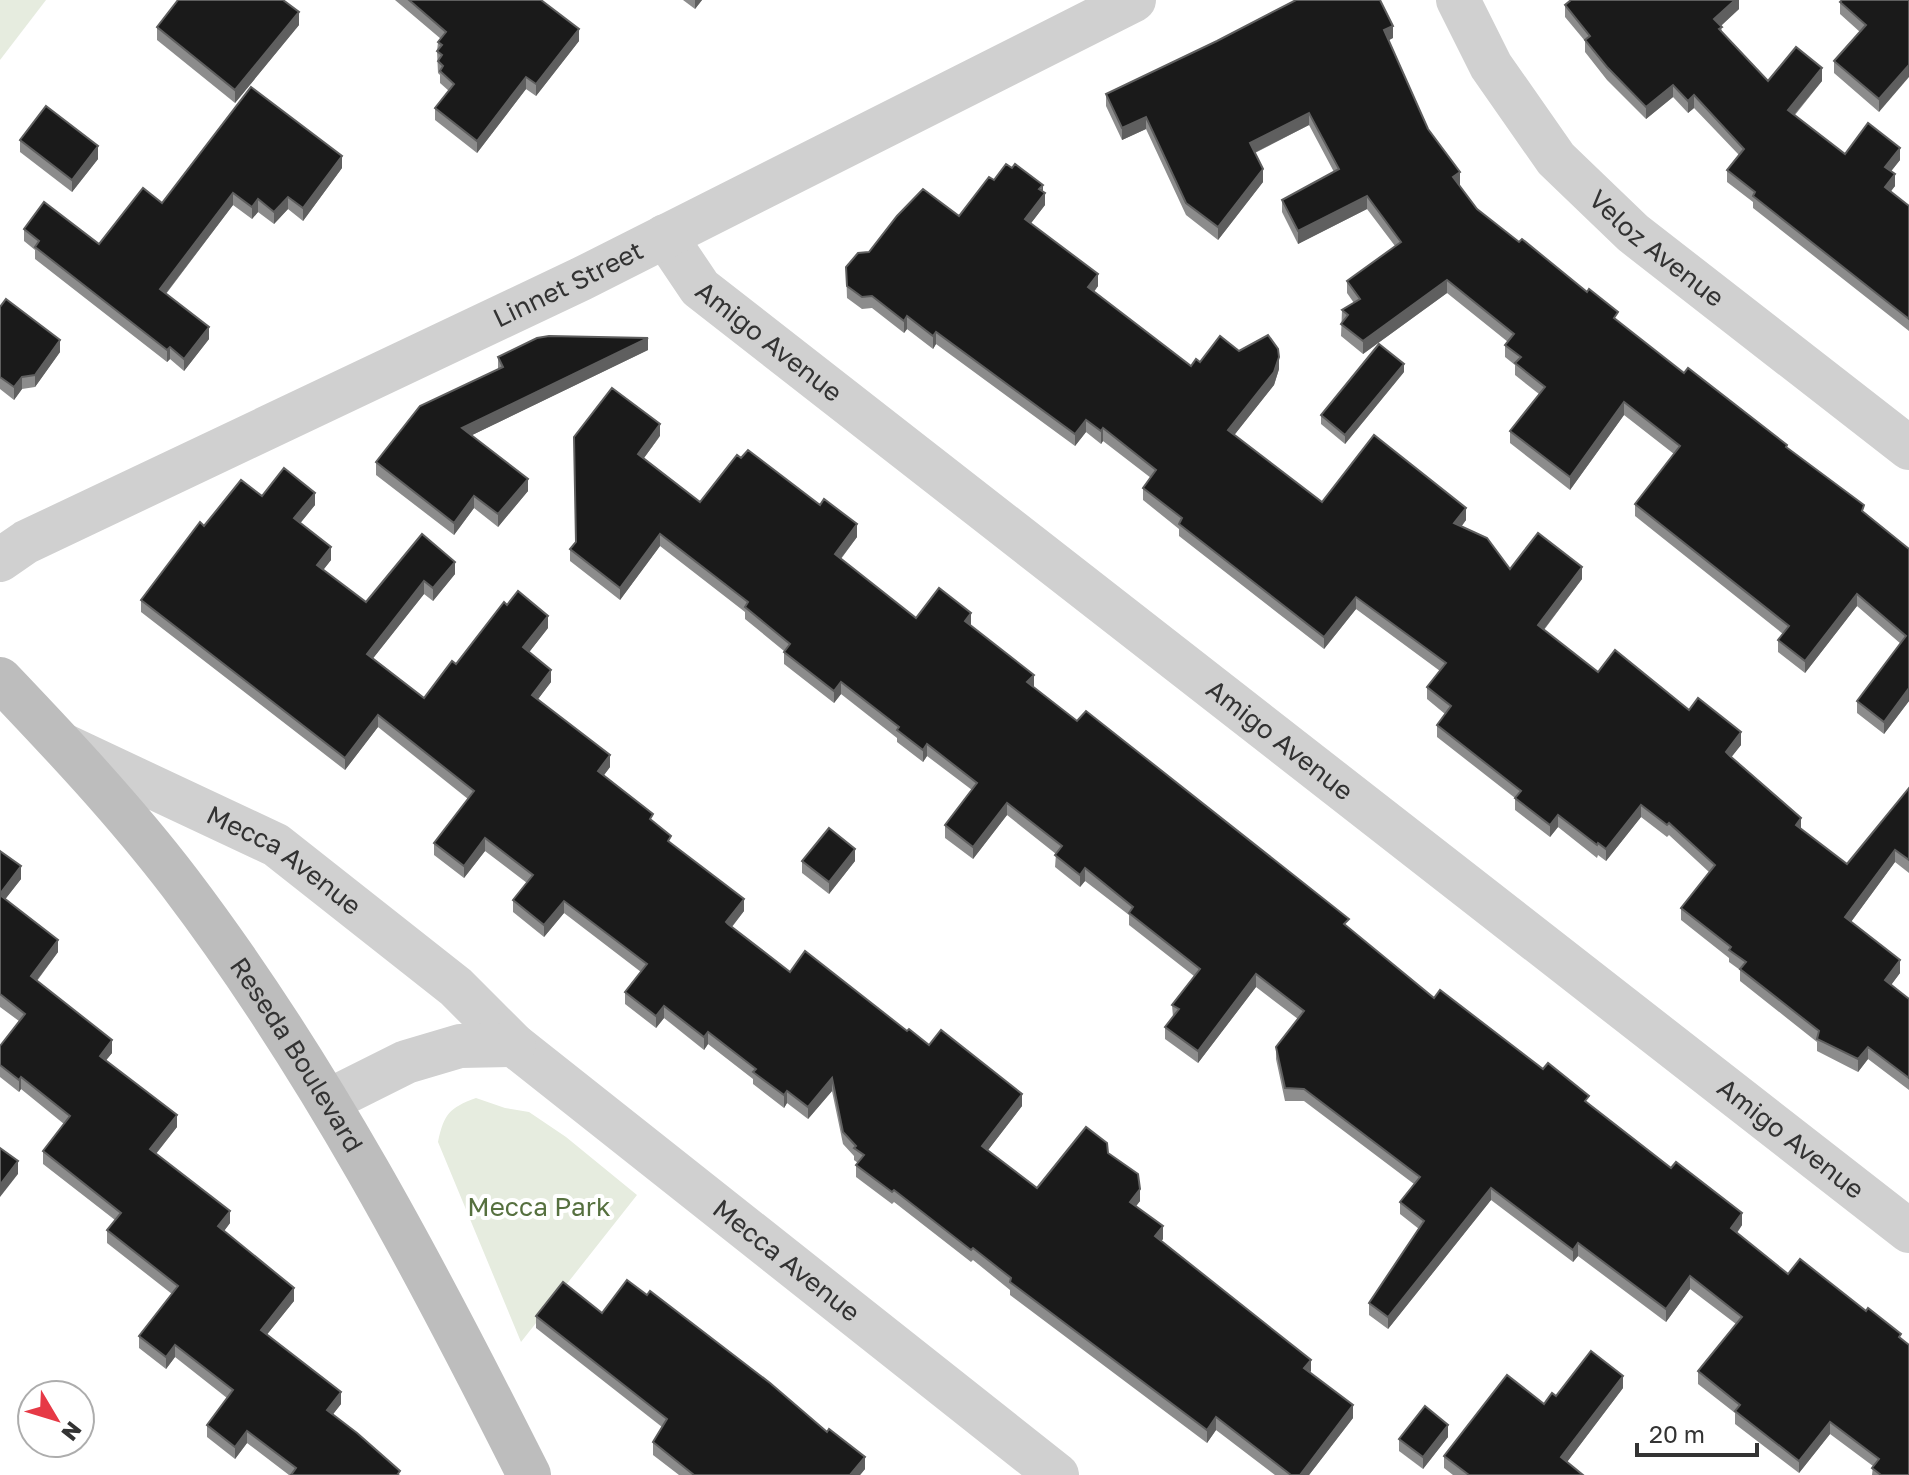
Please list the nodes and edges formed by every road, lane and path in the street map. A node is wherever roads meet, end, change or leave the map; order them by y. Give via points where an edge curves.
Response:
1 (1134, 0) edge
2 (1458, 0) edge
3 (665, 236) junction
4 (1909, 448) edge
5 (0, 560) edge
6 (0, 679) edge
7 (63, 745) junction
8 (514, 1045) junction
9 (328, 1101) junction
10 (1909, 1231) edge
11 (529, 1475) edge
12 (1057, 1475) edge

1 - 3 street, Linnet Street
2 - 4 street, Veloz Avenue via 1491,66 1556,159 1633,233
3 - 5 street, Linnet Street via 26,542
3 - 10 street, Amigo Avenue via 700,288
6 - 7 main road, Reseda Boulevard
7 - 8 street, Mecca Avenue via 276,845 456,987
7 - 9 main road, Reseda Boulevard via 179,882
8 - 9 street via 460,1046 406,1062
8 - 12 street, Mecca Avenue
9 - 11 main road, Reseda Boulevard via 439,1295

